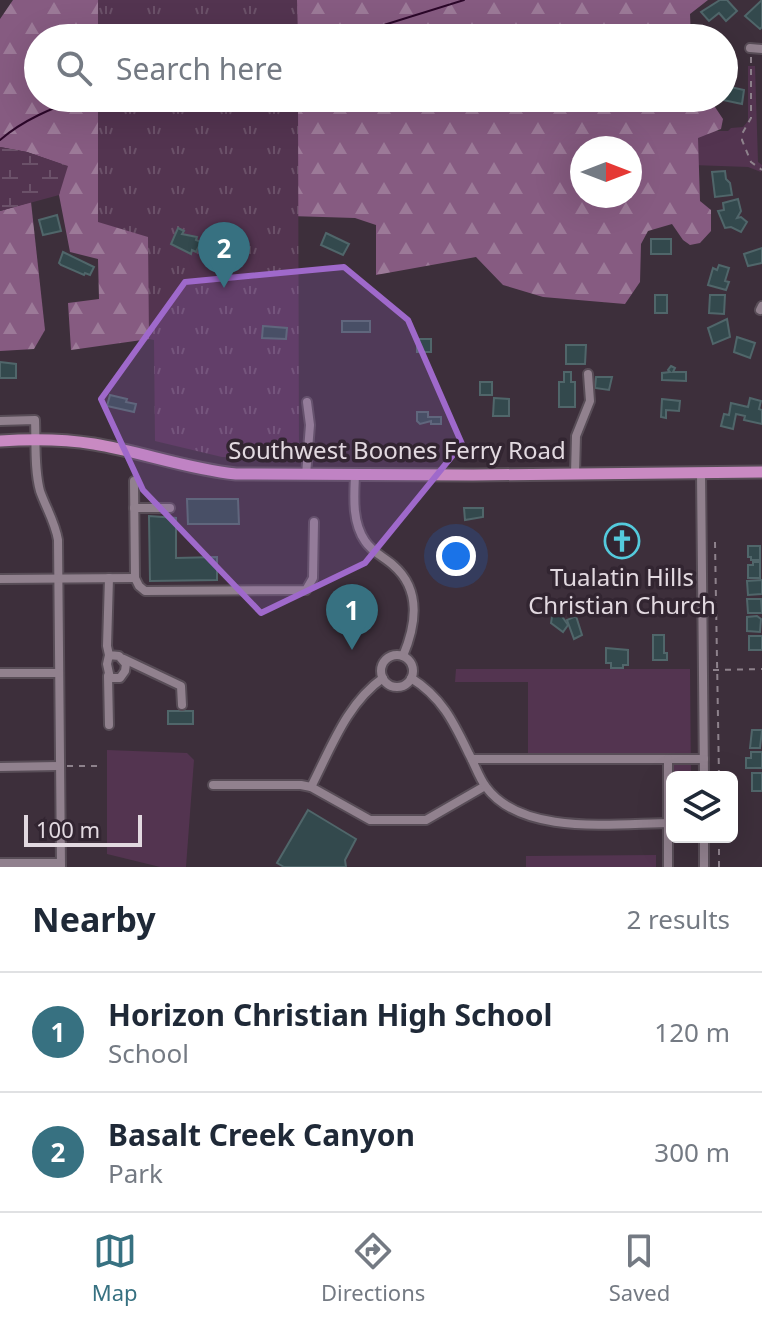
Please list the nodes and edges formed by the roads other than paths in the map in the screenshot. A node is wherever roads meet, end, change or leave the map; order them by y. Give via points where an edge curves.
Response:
1 (750, 48) road end
2 (762, 49) edge
3 (588, 374) dead end
4 (307, 402) dead end
5 (0, 421) edge
6 (36, 439) junction
7 (0, 441) edge
8 (701, 472) junction
9 (762, 472) edge
10 (575, 474) junction
11 (306, 475) junction
12 (355, 475) junction
13 (134, 481) dead end
14 (134, 508) junction
15 (170, 508) dead end
16 (314, 522) dead end
17 (109, 578) junction
18 (135, 578) junction
19 (0, 579) edge
20 (59, 579) junction
21 (109, 655) junction
22 (403, 656) junction
23 (124, 659) junction
24 (0, 673) edge
25 (59, 673) junction
26 (108, 675) junction
27 (383, 678) junction
28 (411, 678) junction
29 (182, 705) dead end
30 (109, 725) dead end
31 (472, 759) junction
32 (668, 759) junction
33 (704, 759) junction
34 (59, 766) junction
35 (0, 767) edge
36 (668, 771) edge
37 (704, 771) edge
38 (213, 785) dead end
39 (485, 786) junction
40 (311, 787) junction
41 (666, 823) edge
42 (669, 843) edge
43 (704, 843) edge
44 (0, 863) edge
45 (61, 865) edge
46 (668, 867) edge
47 (704, 867) edge

1 - 2 street
3 - 10 street via 590,401 576,436
4 - 11 street
5 - 6 street via 35,420
6 - 7 main road, Southwest Boones Ferry Road
6 - 11 main road, Southwest Boones Ferry Road via 95,444 220,472
6 - 20 street via 40,491 58,540
8 - 9 main road, Southwest Boones Ferry Road
8 - 10 main road, Southwest Boones Ferry Road
8 - 33 street
10 - 12 main road, Southwest Boones Ferry Road
11 - 12 main road, Southwest Boones Ferry Road
12 - 22 street via 359,530 366,544 401,574 413,598 413,629
13 - 14 street
14 - 15 street
14 - 18 street
16 - 18 street via 313,578 302,591 145,591
17 - 18 street
17 - 20 street
17 - 21 street
19 - 20 street
20 - 25 street
21 - 23 street
21 - 26 street
22 - 27 street via 388,658
22 - 28 street via 413,668
23 - 26 street via 123,676
23 - 29 street via 181,686
24 - 25 street
25 - 34 street
26 - 30 street
27 - 28 street via 395,686
27 - 40 street via 353,707
28 - 31 street via 442,703
31 - 32 street
31 - 39 street
32 - 33 street
32 - 36 street
33 - 37 street
34 - 35 street
34 - 45 street
38 - 40 street
39 - 40 street via 431,818 384,820 364,818
39 - 41 street via 521,815 543,821
42 - 46 street
43 - 47 street
44 - 45 street

